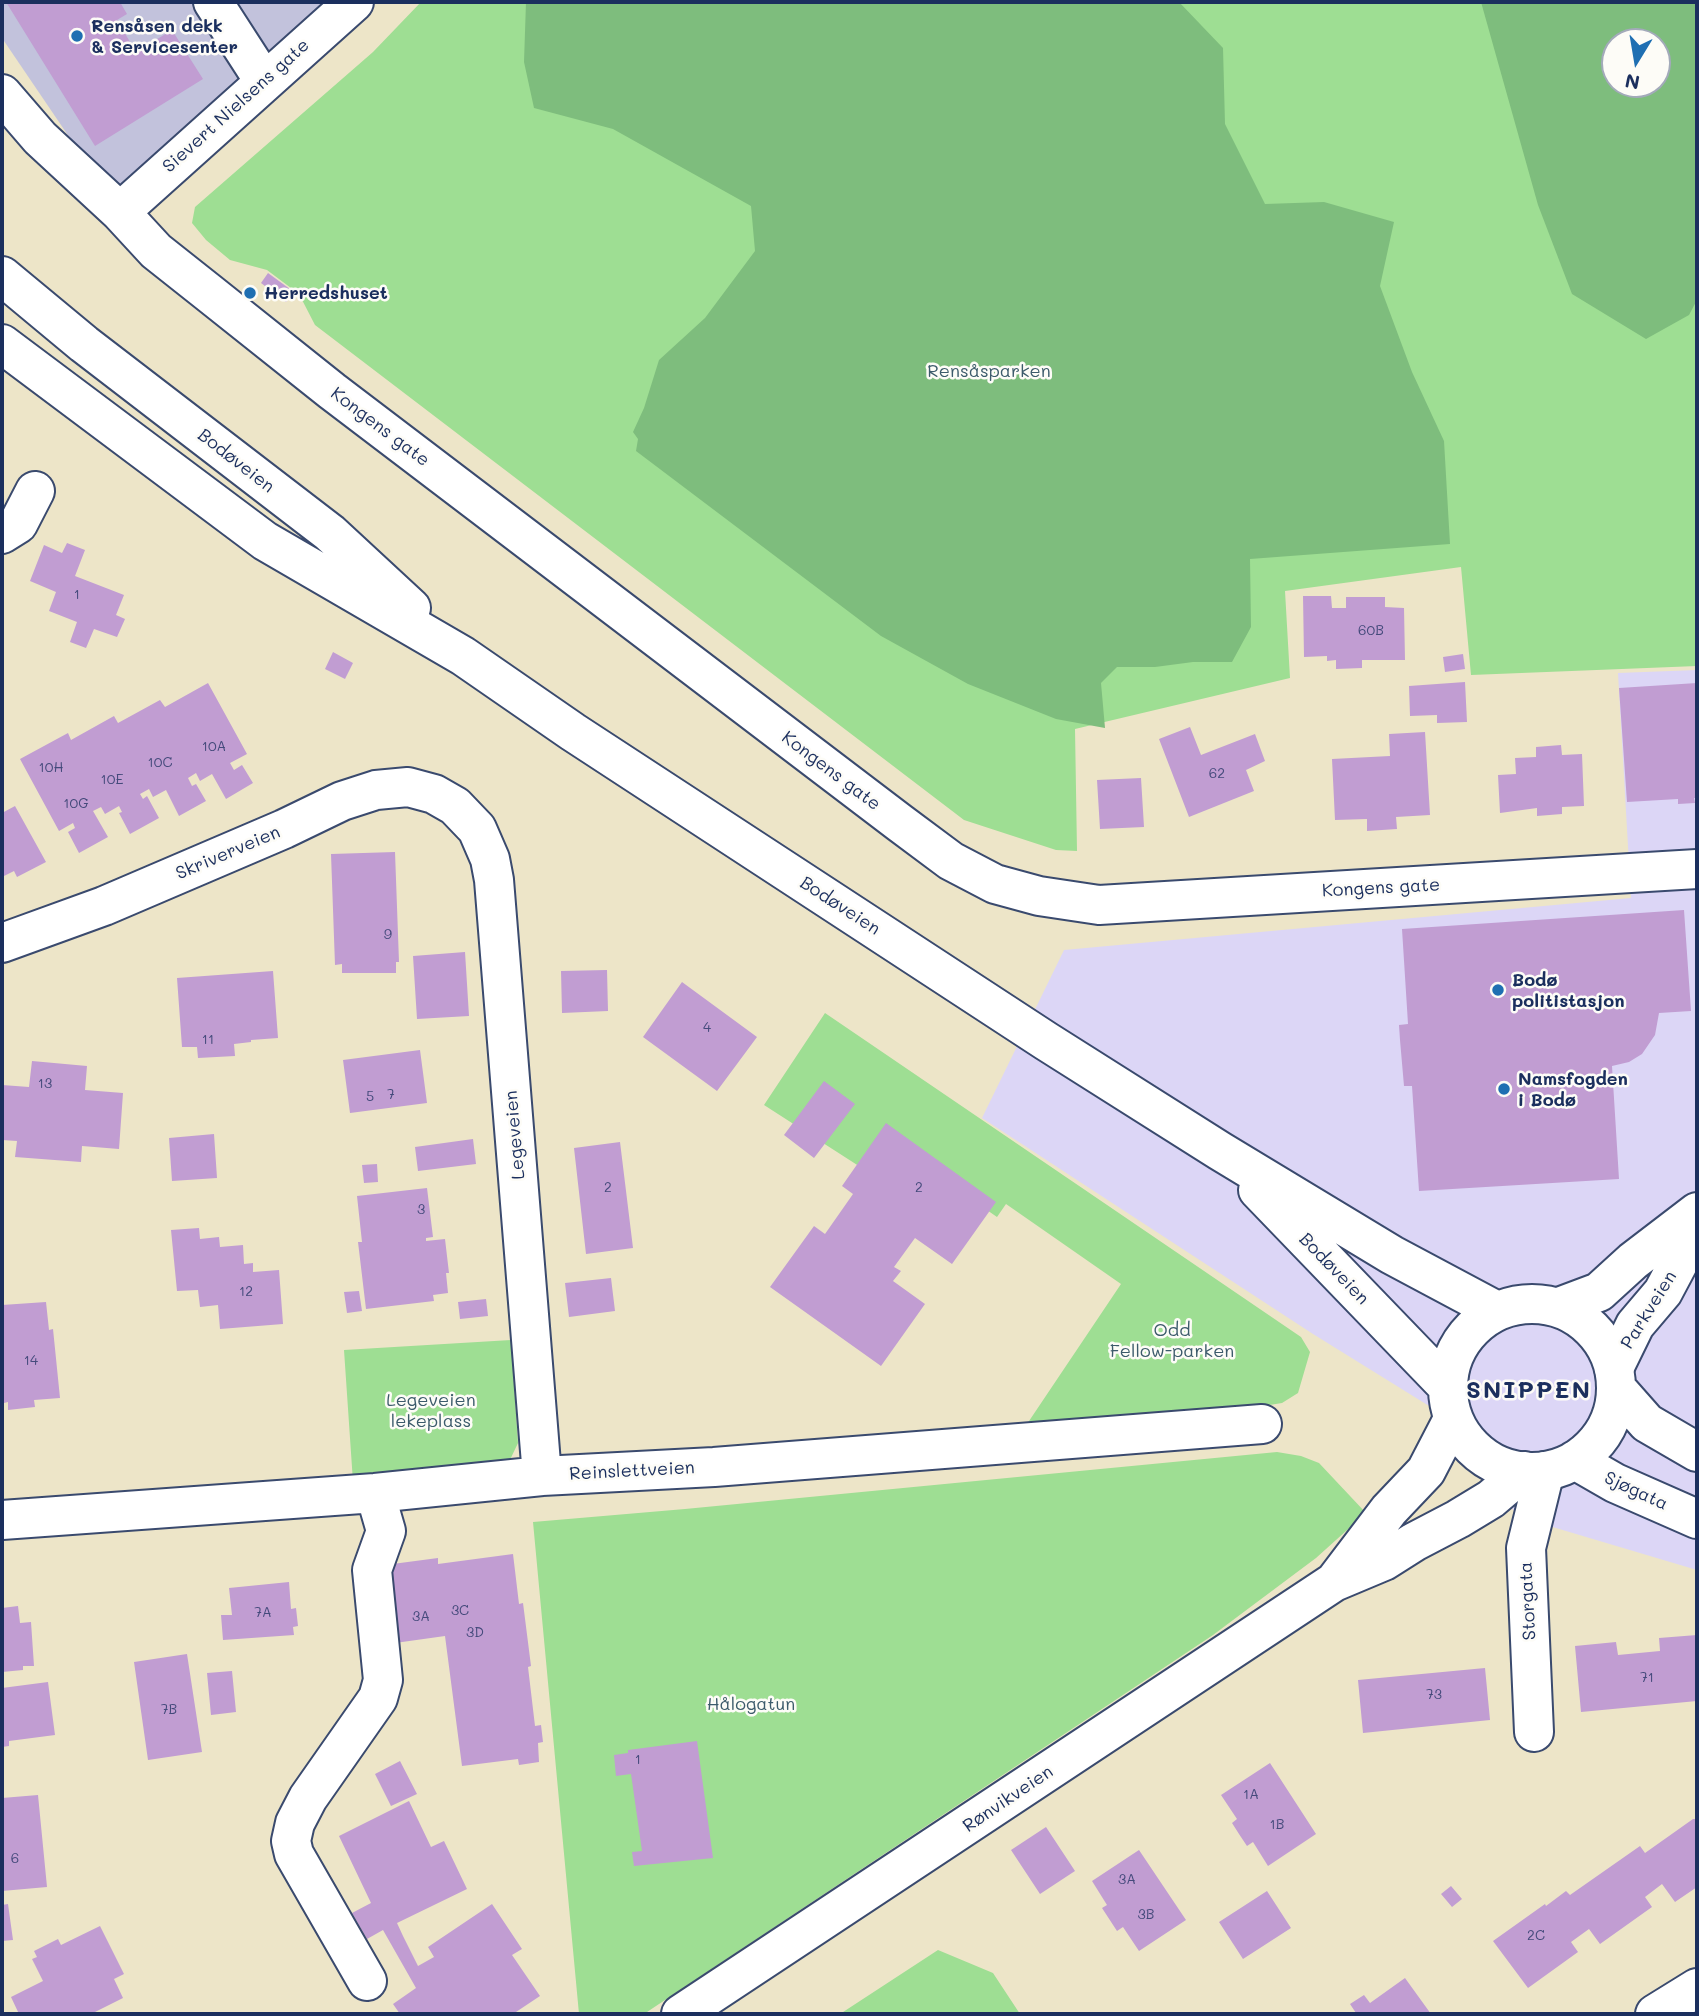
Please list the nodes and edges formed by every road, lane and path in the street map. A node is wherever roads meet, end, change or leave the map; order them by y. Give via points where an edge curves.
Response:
1 (213, 2) edge
2 (354, 2) edge
3 (264, 81) junction
4 (2, 94) edge
5 (120, 212) junction
6 (2, 276) edge
7 (2, 344) edge
8 (35, 491) dead end
9 (2, 534) edge
10 (463, 656) junction
11 (455, 806) joint
12 (1697, 869) edge
13 (2, 943) edge
14 (1220, 1151) junction
15 (1697, 1212) edge
16 (1559, 1307) junction
17 (1497, 1311) junction
18 (1616, 1379) junction
19 (1451, 1403) junction
20 (1262, 1424) dead end
21 (1697, 1452) edge
22 (1548, 1467) junction
23 (542, 1476) junction
24 (375, 1493) junction
25 (1697, 1519) edge
26 (2, 1520) edge
27 (1334, 1582) junction
28 (1534, 1732) dead end
29 (367, 1981) dead end
30 (1697, 1988) edge
31 (681, 2014) edge
32 (1655, 2014) edge

1 - 3 main road
2 - 3 main road, Sievert Nielsens gate
3 - 5 main road, Sievert Nielsens gate
4 - 5 main road, Kongens gate via 40,138
5 - 12 main road, Kongens gate via 156,251 364,415 900,824 951,861 995,884 1099,905
6 - 10 main road, Bodøveien via 330,533
7 - 10 main road, Bodøveien via 265,541
8 - 9 main road via 18,524
10 - 14 main road, Bodøveien
11 - 13 main road, Skriverveien via 434,794 408,788 376,790 104,906
11 - 23 main road, Legeveien via 477,829 494,880
14 - 17 main road, Bodøveien via 1392,1255
14 - 19 main road, Bodøveien
15 - 16 main road, Parkveien via 1599,1292
15 - 18 main road, Parkveien via 1663,1292 1635,1325
16 - 17 main road via 1528,1303
16 - 18 main road via 1584,1321 1603,1342
17 - 19 main road via 1461,1341 1451,1364
18 - 21 main road via 1647,1423
18 - 22 main road via 1614,1411 1592,1447
19 - 22 main road via 1470,1444 1494,1463
19 - 27 main road, Rønvikveien via 1426,1471 1389,1510
20 - 23 main road, Reinslettveien
22 - 25 main road, Sjøgata via 1615,1483
22 - 27 main road, Rønvikveien via 1384,1561
22 - 28 main road, Storgata via 1526,1548
23 - 24 main road, Reinslettveien
24 - 26 main road, Reinslettveien
24 - 29 main road via 386,1531 373,1570 383,1680 378,1698 308,1798 290,1841
27 - 31 main road, Rønvikveien
30 - 32 main road

